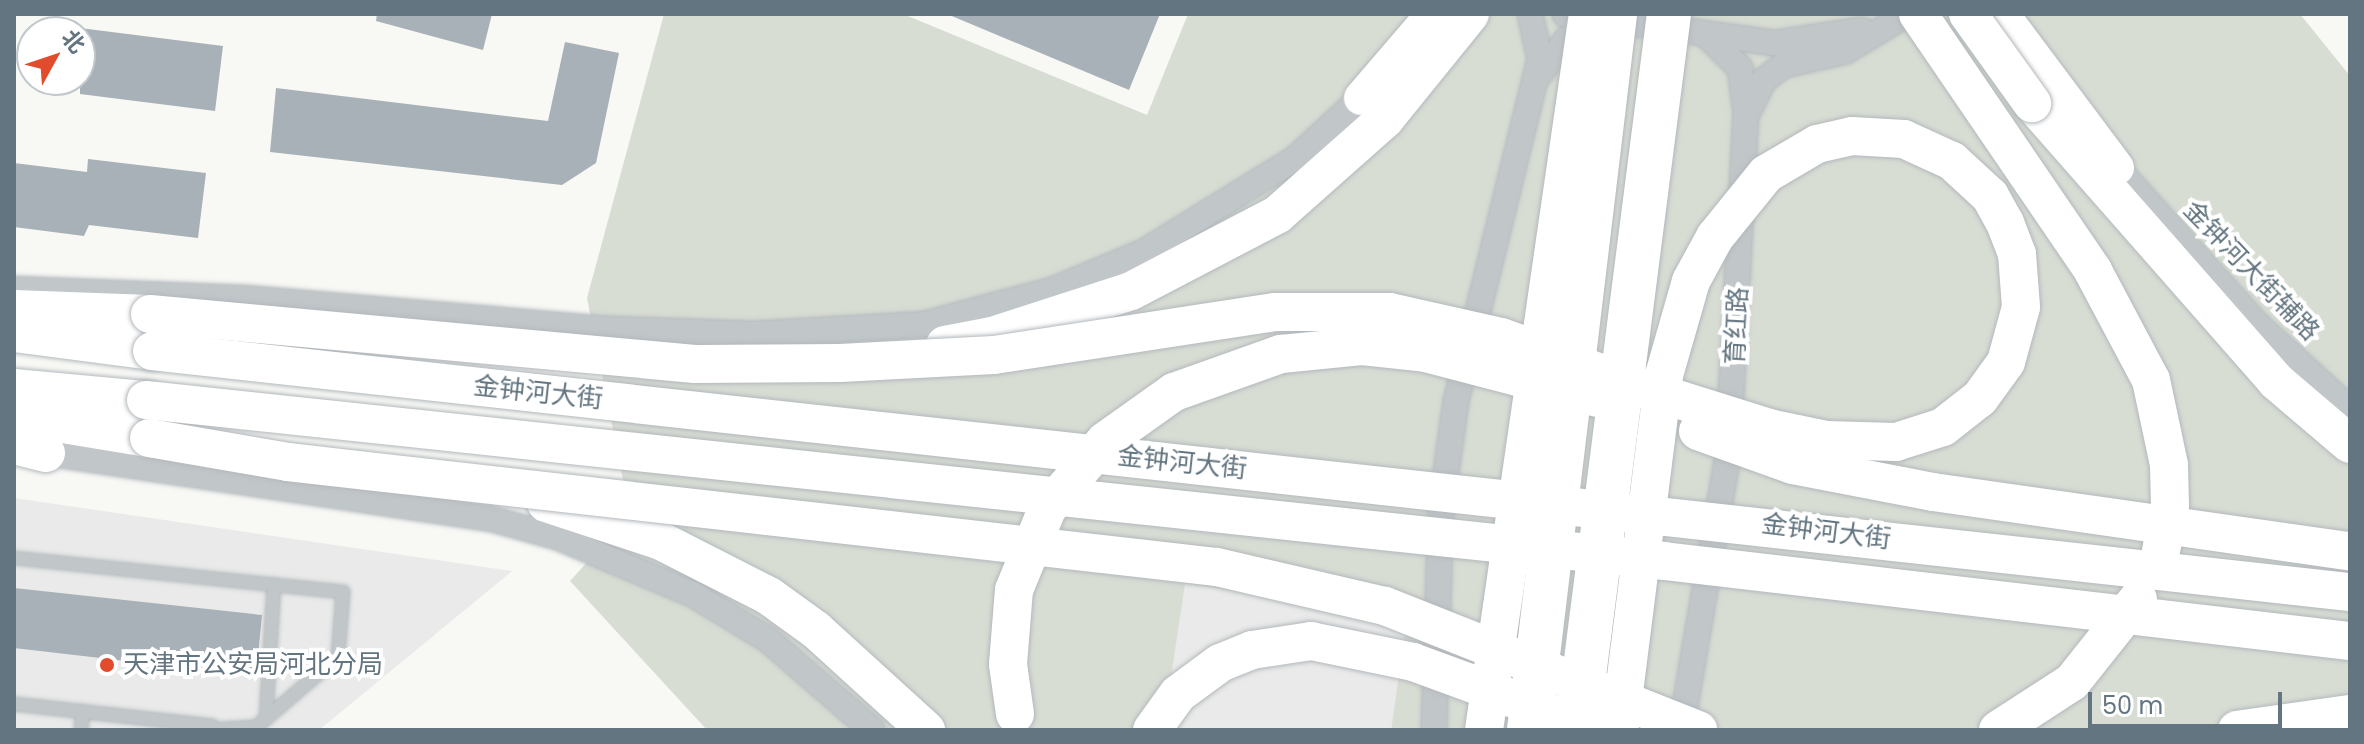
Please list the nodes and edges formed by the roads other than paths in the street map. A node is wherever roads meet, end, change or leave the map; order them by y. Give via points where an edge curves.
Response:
1 (1433, 14) edge
2 (1470, 14) edge
3 (1530, 14) edge
4 (1565, 14) edge
5 (1968, 14) edge
6 (1910, 15) edge
7 (1601, 16) edge
8 (1686, 24) edge
9 (2011, 28) edge
10 (1534, 82) junction
11 (1361, 98) joint
12 (1746, 116) junction
13 (2117, 168) joint
14 (14, 289) edge
15 (14, 309) edge
16 (151, 332) junction
17 (14, 333) edge
18 (840, 363) junction
19 (14, 388) edge
20 (2350, 409) edge
21 (14, 416) edge
22 (2350, 444) edge
23 (25, 449) edge
24 (426, 477) junction
25 (2350, 551) edge
26 (14, 558) edge
27 (274, 584) junction
28 (2350, 592) edge
29 (2350, 641) edge
30 (14, 704) edge
31 (83, 711) junction
32 (2350, 714) edge
33 (266, 719) junction
34 (210, 728) edge
35 (81, 730) edge
36 (872, 730) edge
37 (926, 730) edge
38 (1019, 730) edge
39 (1152, 730) edge
40 (1434, 730) edge
41 (1484, 730) edge
42 (1529, 730) edge
43 (1577, 730) edge
44 (1599, 730) edge
45 (1619, 730) edge
46 (1681, 730) edge
47 (1698, 730) edge
48 (1998, 730) edge
49 (2237, 730) edge

1 - 11 main road
2 - 18 main road, bridge via 1385,119 1319,181 1232,242 1131,291 992,336
3 - 10 street via 1541,42
4 - 7 street
5 - 22 main road, bridge via 2032,103 2158,253 2276,381
6 - 8 street via 1844,35 1775,43
6 - 9 street
6 - 12 street, 育红路 via 1846,51 1784,65 1764,80
6 - 48 main road, bridge via 2129,331 2166,424 2170,505 2145,588 2072,682
7 - 8 street
7 - 10 street via 1567,39
7 - 41 main road, bridge
7 - 42 highway, bridge
8 - 12 street via 1740,68
8 - 43 highway, bridge
9 - 13 main road
10 - 40 street via 1456,401 1441,508
11 - 14 street via 1285,166 1144,252 1053,290 925,324 754,334 635,330 245,298
12 - 46 street, 育红路 via 1728,455
13 - 20 street, 金钟河大街辅路 via 2259,326
15 - 16 main road
16 - 17 main road, 金钟河大街
16 - 18 main road, bridge via 695,364
16 - 28 main road, 金钟河大街, bridge
18 - 45 main road, bridge via 994,355 1276,312 1390,312 1501,337 1648,390 1663,395 1769,428 1826,440 1896,442 1943,427 1980,398 2006,362 2021,307 2017,254 2005,223 1990,196 1952,161 1904,139 1852,136 1817,144 1766,174 1715,237 1691,281 1664,375 1662,388 1661,400
19 - 29 main road, 金钟河大街, bridge via 1664,561
21 - 24 main road, bridge
23 - 36 street via 457,513 557,537 718,610 767,639
24 - 37 main road, bridge via 594,516 711,565 816,630
24 - 47 main road, bridge via 1217,567 1385,606
25 - 38 main road, bridge via 1948,495 1793,465 1508,372 1426,353 1320,347 1240,364 1174,392 1128,421 1062,488 1014,590 1008,664
26 - 27 lane
27 - 33 lane
27 - 33 lane via 343,592 338,657
30 - 31 lane
31 - 34 lane
31 - 35 lane
32 - 49 main road
33 - 34 lane via 256,727
39 - 44 main road, bridge via 1178,694 1220,663 1252,650 1311,641 1427,666

